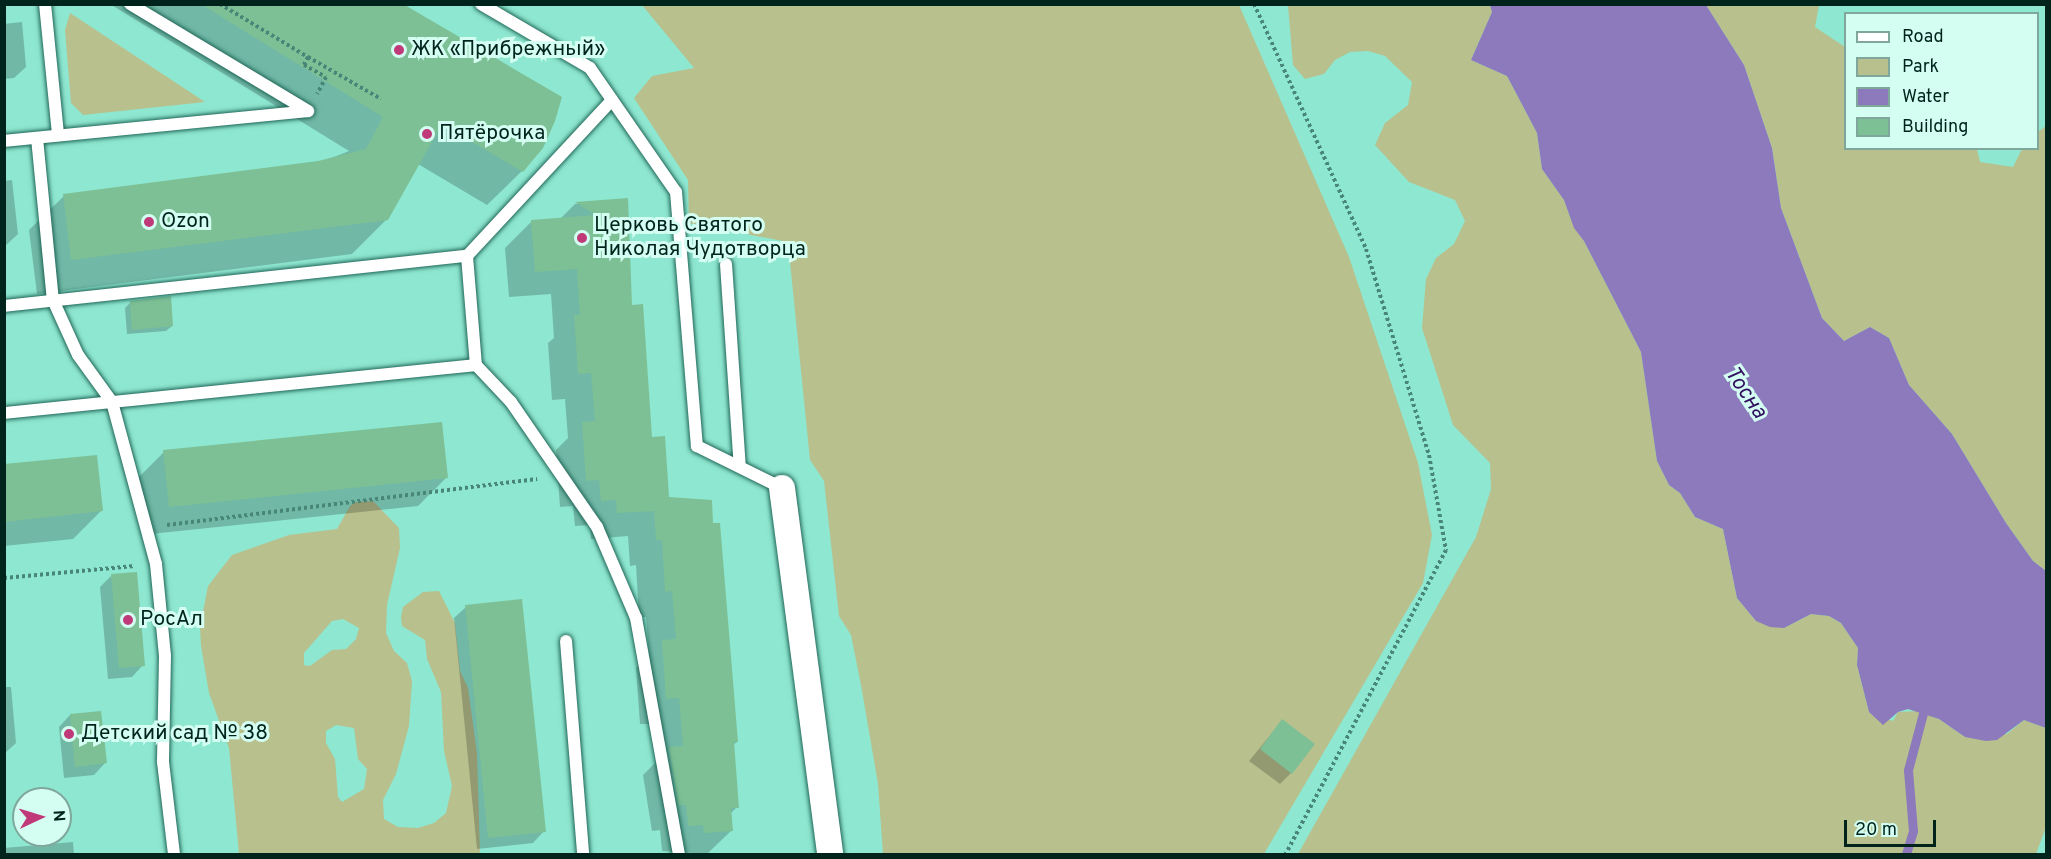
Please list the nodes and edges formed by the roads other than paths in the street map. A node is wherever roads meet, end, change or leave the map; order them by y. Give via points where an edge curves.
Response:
1 (45, 4) edge
2 (129, 4) edge
3 (481, 4) edge
4 (612, 100) junction
5 (58, 135) junction
6 (37, 138) junction
7 (4, 141) edge
8 (466, 255) junction
9 (726, 264) dead end
10 (52, 300) junction
11 (4, 306) edge
12 (476, 365) junction
13 (112, 402) junction
14 (4, 413) edge
15 (740, 467) junction
16 (782, 488) joint
17 (566, 641) dead end
18 (174, 855) edge
19 (583, 855) edge
20 (679, 855) edge
21 (830, 855) edge

1 - 5 lane
2 - 5 lane via 308,111
3 - 4 lane via 590,68
4 - 8 lane
4 - 15 lane via 676,192 697,446
5 - 6 lane
6 - 7 lane
6 - 10 lane
8 - 10 lane
8 - 12 lane
9 - 15 lane
10 - 11 lane
10 - 13 lane via 78,355
12 - 13 lane
12 - 20 lane via 511,402 597,527 636,618
13 - 14 lane
13 - 18 lane via 156,564 165,656 163,762
15 - 16 lane
16 - 21 street
17 - 19 lane

